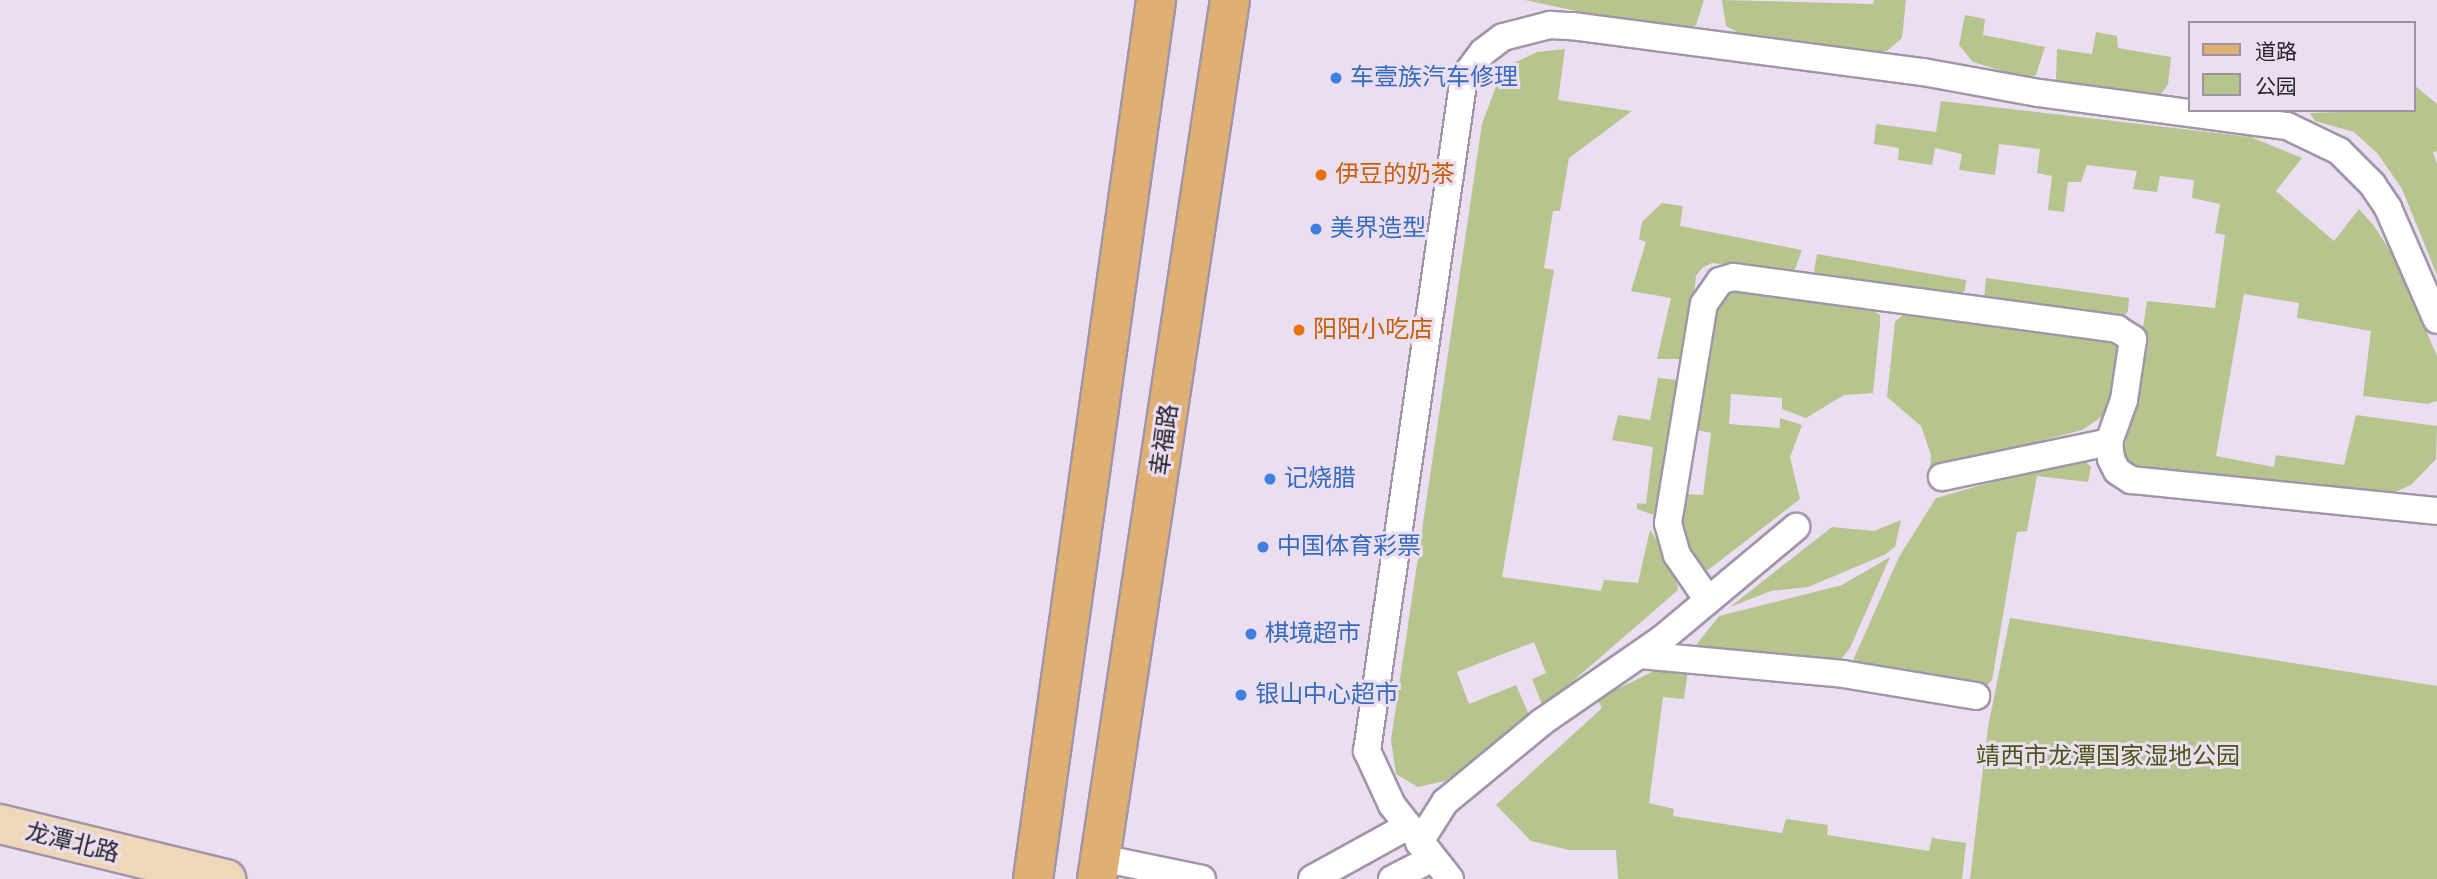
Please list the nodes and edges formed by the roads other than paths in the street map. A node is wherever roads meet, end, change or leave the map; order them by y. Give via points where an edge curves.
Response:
1 (1156, 0) edge
2 (1230, 0) edge
3 (2437, 320) edge
4 (2109, 442) junction
5 (1942, 477) dead end
6 (2437, 511) edge
7 (1796, 527) dead end
8 (1708, 600) junction
9 (1640, 655) junction
10 (1976, 696) dead end
11 (0, 824) edge
12 (1419, 843) junction
13 (1099, 869) edge
14 (226, 879) edge
15 (1033, 879) edge
16 (1202, 879) edge
17 (1312, 879) edge
18 (1392, 879) edge
19 (1450, 879) edge

1 - 15 main road
2 - 13 main road, 幸福路
3 - 12 lane via 2388,208 2372,184 2339,150 2287,126 1572,26 1550,25 1503,37 1483,52 1464,77 1368,738 1367,751 1380,781
4 - 5 lane
4 - 6 lane via 2117,471 2132,480
4 - 8 lane via 2126,388 2133,339 2126,333 1805,285 1734,277 1720,281 1704,304 1668,523 1677,555
7 - 8 lane
8 - 9 lane
9 - 10 lane via 1843,674
9 - 12 lane via 1542,722 1446,802
11 - 14 main road, 龙潭北路
12 - 17 lane
12 - 18 lane
12 - 19 lane
13 - 16 lane

